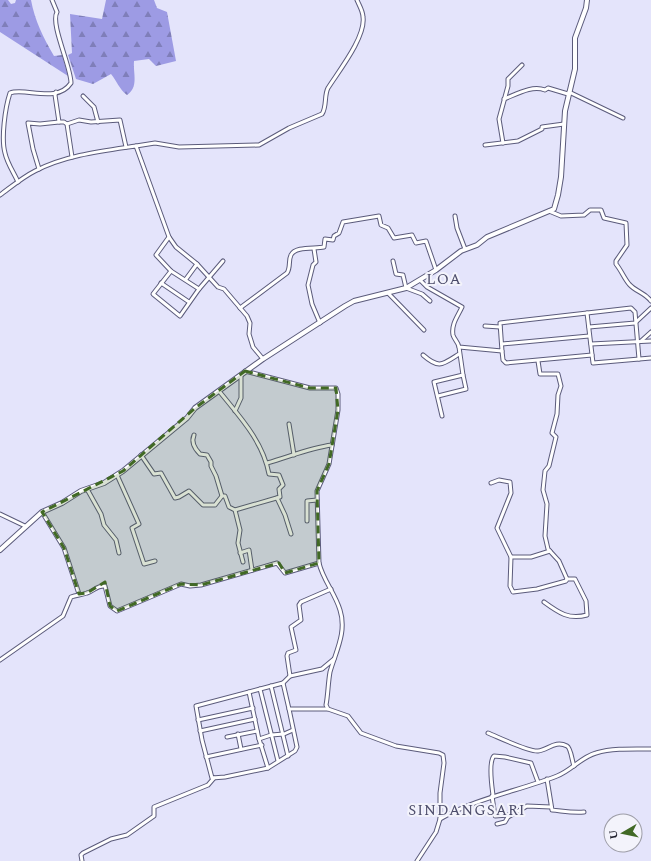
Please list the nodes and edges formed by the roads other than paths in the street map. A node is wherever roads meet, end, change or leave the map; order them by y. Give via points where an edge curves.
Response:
1 (52, 0) edge
2 (357, 0) edge
3 (587, 0) edge
4 (522, 65) dead end
5 (56, 92) junction
6 (569, 93) junction
7 (83, 96) dead end
8 (504, 99) junction
9 (623, 118) dead end
10 (59, 122) junction
11 (98, 122) junction
12 (67, 124) junction
13 (564, 124) junction
14 (503, 143) junction
15 (485, 145) dead end
16 (136, 146) junction
17 (126, 147) junction
18 (72, 157) junction
19 (39, 169) junction
20 (18, 182) junction
21 (0, 195) edge
22 (549, 211) junction
23 (455, 216) dead end
24 (169, 237) junction
25 (314, 249) junction
26 (466, 249) junction
27 (223, 261) dead end
28 (393, 261) dead end
29 (197, 264) junction
30 (436, 270) junction
31 (171, 271) junction
32 (210, 277) junction
33 (186, 279) junction
34 (420, 280) junction
35 (161, 283) junction
36 (406, 288) junction
37 (199, 289) junction
38 (388, 293) junction
39 (651, 301) edge
40 (189, 302) junction
41 (430, 302) dead end
42 (240, 308) junction
43 (651, 308) edge
44 (587, 313) junction
45 (320, 323) junction
46 (635, 323) junction
47 (486, 326) dead end
48 (589, 326) junction
49 (500, 327) junction
50 (424, 330) dead end
51 (651, 332) edge
52 (589, 336) junction
53 (637, 341) junction
54 (641, 341) junction
55 (651, 341) edge
56 (502, 344) junction
57 (591, 344) junction
58 (459, 347) junction
59 (502, 351) junction
60 (458, 354) junction
61 (423, 355) dead end
62 (592, 355) junction
63 (651, 358) edge
64 (263, 359) junction
65 (639, 359) junction
66 (538, 361) junction
67 (245, 371) junction
68 (241, 375) junction
69 (463, 375) junction
70 (219, 391) junction
71 (438, 396) junction
72 (235, 411) junction
73 (442, 416) dead end
74 (289, 424) dead end
75 (194, 435) dead end
76 (332, 445) junction
77 (141, 455) junction
78 (294, 455) junction
79 (267, 463) junction
80 (117, 475) junction
81 (491, 483) dead end
82 (88, 489) junction
83 (222, 496) junction
84 (277, 498) junction
85 (317, 500) junction
86 (234, 510) junction
87 (42, 512) junction
88 (0, 514) edge
89 (308, 521) dead end
90 (25, 526) junction
91 (291, 534) dead end
92 (0, 550) edge
93 (550, 551) junction
94 (240, 552) junction
95 (119, 553) dead end
96 (511, 557) junction
97 (155, 561) dead end
98 (243, 562) dead end
99 (319, 563) junction
100 (252, 570) junction
101 (567, 579) junction
102 (331, 589) junction
103 (79, 594) junction
104 (544, 602) dead end
105 (335, 659) junction
106 (0, 660) edge
107 (290, 676) junction
108 (282, 683) junction
109 (271, 686) junction
110 (260, 689) junction
111 (249, 692) junction
112 (253, 708) junction
113 (289, 709) junction
114 (327, 709) junction
115 (255, 719) junction
116 (198, 720) junction
117 (293, 730) junction
118 (200, 731) junction
119 (257, 731) junction
120 (488, 733) dead end
121 (238, 734) junction
122 (284, 734) junction
123 (271, 735) junction
124 (227, 737) dead end
125 (259, 739) junction
126 (262, 745) junction
127 (241, 749) junction
128 (651, 749) edge
129 (288, 756) junction
130 (206, 757) junction
131 (278, 761) junction
132 (574, 766) junction
133 (268, 768) junction
134 (214, 778) junction
135 (547, 779) junction
136 (538, 782) junction
137 (492, 796) junction
138 (552, 807) junction
139 (584, 812) dead end
140 (512, 814) junction
141 (440, 819) junction
142 (497, 824) dead end
143 (82, 861) edge
144 (417, 861) edge

1 - 5 street via 57,12 56,26 71,75 69,85
2 - 16 street via 364,18 362,28 351,53 328,88 322,114 289,128 259,145 179,147 155,142
3 - 6 street via 575,38 575,69
4 - 8 street via 508,78
5 - 10 street
5 - 20 street via 40,95 13,92 9,95 4,151
6 - 8 street via 539,88
6 - 9 street
6 - 13 street
7 - 11 street via 94,107
8 - 14 street via 499,121
10 - 12 street
10 - 19 street via 28,123
11 - 12 street via 79,120
11 - 17 street via 120,121
12 - 18 street
13 - 14 street via 542,127 518,141
13 - 22 street via 558,195 554,209
14 - 15 street
16 - 17 street
16 - 24 street
17 - 18 street
18 - 19 street
19 - 20 street
20 - 21 street
22 - 26 street via 498,231
22 - 39 street via 562,216 585,215 590,210 601,210 604,218 626,223 627,246 616,264 629,284
23 - 26 street
24 - 29 street via 176,247
24 - 31 street via 156,255
25 - 30 street via 324,247 325,239 333,240 343,222 377,216 380,217 381,225 388,228 394,238 412,235 416,243 426,242
25 - 42 street via 293,252 288,272
25 - 45 street via 316,262 313,265 308,290
26 - 30 street
27 - 32 street
28 - 36 street via 396,274 402,275
29 - 32 street
29 - 33 street
30 - 34 street
31 - 33 street
31 - 35 street
32 - 37 street
32 - 42 street
33 - 37 street
34 - 36 street
34 - 58 street via 427,287 462,307 452,329
35 - 40 street
35 - 40 street via 153,293 154,296 180,316
36 - 38 street
36 - 41 street via 422,294
37 - 40 street
38 - 45 street via 354,301
38 - 50 street
42 - 64 street via 249,320 249,334 253,347
43 - 46 street
44 - 46 street via 631,308 635,312
44 - 48 street
44 - 49 street via 500,323
45 - 64 street
46 - 48 street
46 - 53 street
47 - 49 street
48 - 52 street
49 - 56 street
51 - 54 street
52 - 56 street
52 - 57 street
53 - 54 street
53 - 57 street
53 - 65 street
54 - 55 street
56 - 59 street
57 - 62 street
58 - 59 street
58 - 60 street
59 - 66 street via 505,363
60 - 61 street via 442,364 434,364
60 - 69 street
62 - 65 street via 593,363
62 - 66 street
63 - 65 street
64 - 67 street
66 - 93 street via 541,375 560,375 561,386 552,433 556,437 545,470 543,490 547,504 545,536
67 - 68 street
67 - 76 street via 310,388 336,388 338,410
68 - 70 street
68 - 72 street via 242,398
69 - 71 street via 466,389
69 - 71 street via 435,381
70 - 72 street
70 - 77 street via 195,408 187,418
71 - 73 street
72 - 79 street
74 - 78 street
75 - 83 street via 193,443 198,452 207,454 211,460 211,467
76 - 78 street via 304,450
76 - 85 street via 329,464 317,490
77 - 80 street
77 - 83 street via 154,474 161,472 175,498 189,490 203,505 215,505
78 - 79 street
79 - 84 street via 270,475 279,475 282,484 279,489 281,496
80 - 82 street
80 - 97 street via 139,524 132,528 144,564
81 - 96 street via 499,480 510,482 511,493 497,528
82 - 87 street
82 - 95 street via 105,526 116,540
83 - 86 street via 225,496 229,507
84 - 86 street
84 - 91 street
85 - 89 street via 307,501
85 - 99 street
86 - 94 street via 240,530
87 - 90 street
87 - 103 street via 64,548
88 - 90 street
90 - 92 street
93 - 96 street via 531,557
93 - 101 street via 559,561
94 - 98 street
94 - 100 street via 249,550
96 - 101 street via 510,586 513,592 537,589 566,582
99 - 100 street via 285,572 277,563
99 - 102 street via 320,570
100 - 103 street via 201,585 181,584 117,611 110,606 105,586
101 - 104 street via 576,580 586,601 586,616 569,617
102 - 105 street via 342,620 341,641
102 - 107 street via 299,605 302,620 291,627 296,650 287,656
103 - 106 street via 71,597 63,616
105 - 107 street via 316,671
105 - 114 street via 330,676
107 - 108 street
108 - 109 street
108 - 113 street
109 - 110 street
109 - 122 street
110 - 111 street
110 - 123 street
111 - 112 street
111 - 116 street via 198,705 195,708
112 - 115 street
112 - 116 street
113 - 114 street
113 - 117 street
114 - 141 street via 348,716 361,733 396,746 443,755
115 - 118 street
115 - 119 street
116 - 118 street
117 - 122 street
117 - 129 street via 297,749
118 - 130 street
119 - 121 street
119 - 125 street
120 - 132 street via 534,751 555,744 566,746
121 - 124 street
121 - 127 street
122 - 123 street
122 - 129 street
123 - 125 street
123 - 131 street
125 - 126 street
126 - 127 street
126 - 133 street
127 - 130 street
128 - 132 street via 597,753
129 - 131 street
130 - 134 street via 211,776
131 - 133 street
132 - 135 street
133 - 134 street
134 - 143 street via 208,785 154,806 154,816 127,835 113,838 83,853
135 - 136 street
135 - 138 street
136 - 137 street
136 - 137 street via 532,763 494,756 491,773
137 - 140 street via 495,816
137 - 141 street
138 - 139 street via 552,810 568,813
138 - 140 street via 527,806
140 - 142 street via 507,817 506,822
141 - 144 street via 436,832

